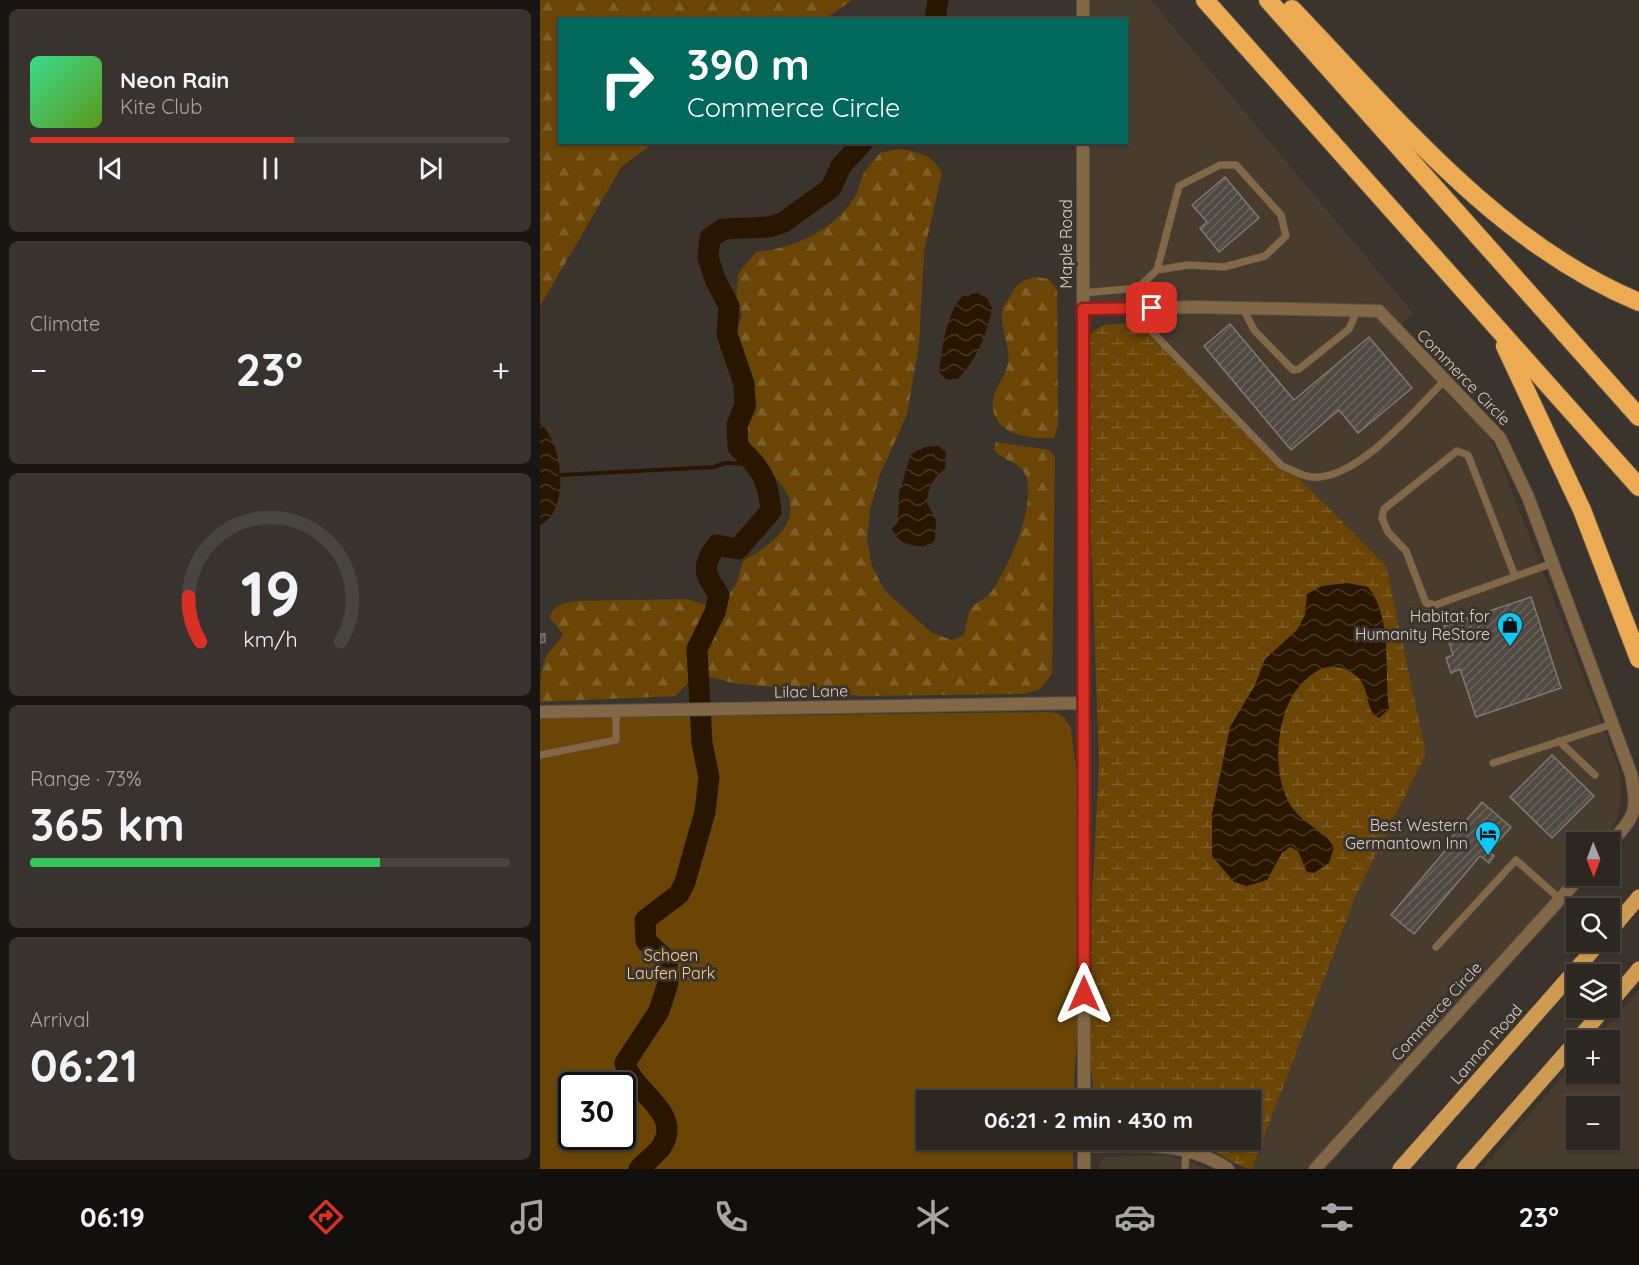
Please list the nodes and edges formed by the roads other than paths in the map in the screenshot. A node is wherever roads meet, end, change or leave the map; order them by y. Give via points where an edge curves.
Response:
1 (1083, 0) edge
2 (1205, 0) edge
3 (1268, 0) edge
4 (1283, 0) edge
5 (1083, 18) edge
6 (1083, 144) edge
7 (1157, 270) junction
8 (1083, 293) junction
9 (1639, 302) edge
10 (1242, 308) junction
11 (1083, 309) junction
12 (1130, 309) junction
13 (1357, 311) junction
14 (1497, 328) junction
15 (1445, 380) junction
16 (1639, 417) edge
17 (1639, 487) edge
18 (1553, 563) junction
19 (1515, 576) junction
20 (1639, 659) edge
21 (1083, 703) junction
22 (616, 711) junction
23 (540, 712) edge
24 (1613, 724) junction
25 (1559, 741) junction
26 (540, 755) edge
27 (1493, 763) dead end
28 (1596, 775) dead end
29 (1620, 832) edge
30 (1572, 886) edge
31 (1639, 897) edge
32 (1560, 899) junction
33 (1620, 919) edge
34 (1436, 947) dead end
35 (1591, 952) edge
36 (1639, 969) edge
37 (1620, 991) edge
38 (1596, 1018) edge
39 (1084, 1090) edge
40 (1084, 1150) edge
41 (1186, 1150) joint
42 (1084, 1169) edge
43 (1185, 1169) edge
44 (1228, 1169) edge
45 (1315, 1169) edge
46 (1400, 1169) edge
47 (1464, 1169) edge

1 - 5 street
2 - 14 highway
3 - 16 highway
4 - 9 highway via 1458,182 1533,241 1580,272
6 - 8 street, Maple Road
7 - 7 lane via 1179,186 1220,165 1236,165 1281,215 1286,236 1265,256 1224,267 1188,265
7 - 8 lane via 1138,288
8 - 11 street, Maple Road
10 - 12 street, Commerce Circle
10 - 13 street, Commerce Circle
10 - 13 lane via 1254,330 1293,370 1349,329
11 - 12 street, Commerce Circle
11 - 21 street, Maple Road
12 - 15 lane via 1282,466 1312,477 1337,473 1370,453
13 - 15 street, Commerce Circle via 1379,311
14 - 17 highway
14 - 20 highway via 1582,510
15 - 18 street, Commerce Circle via 1500,438
18 - 19 lane
18 - 24 street, Commerce Circle
19 - 19 lane via 1435,605 1426,603 1406,551 1388,532 1382,518 1384,509 1457,452 1467,455
21 - 22 street, Lilac Lane
21 - 39 street, Maple Road
22 - 23 street, Lilac Lane
22 - 26 lane via 616,740
24 - 25 lane
24 - 29 street, Commerce Circle via 1631,774 1636,805
25 - 27 lane
25 - 28 lane
30 - 32 street, Commerce Circle
31 - 33 main road
32 - 34 lane via 1516,860
32 - 45 street, Commerce Circle
35 - 46 main road, Lannon Road
36 - 37 main road
38 - 47 main road
40 - 42 street
41 - 43 lane
41 - 44 street

